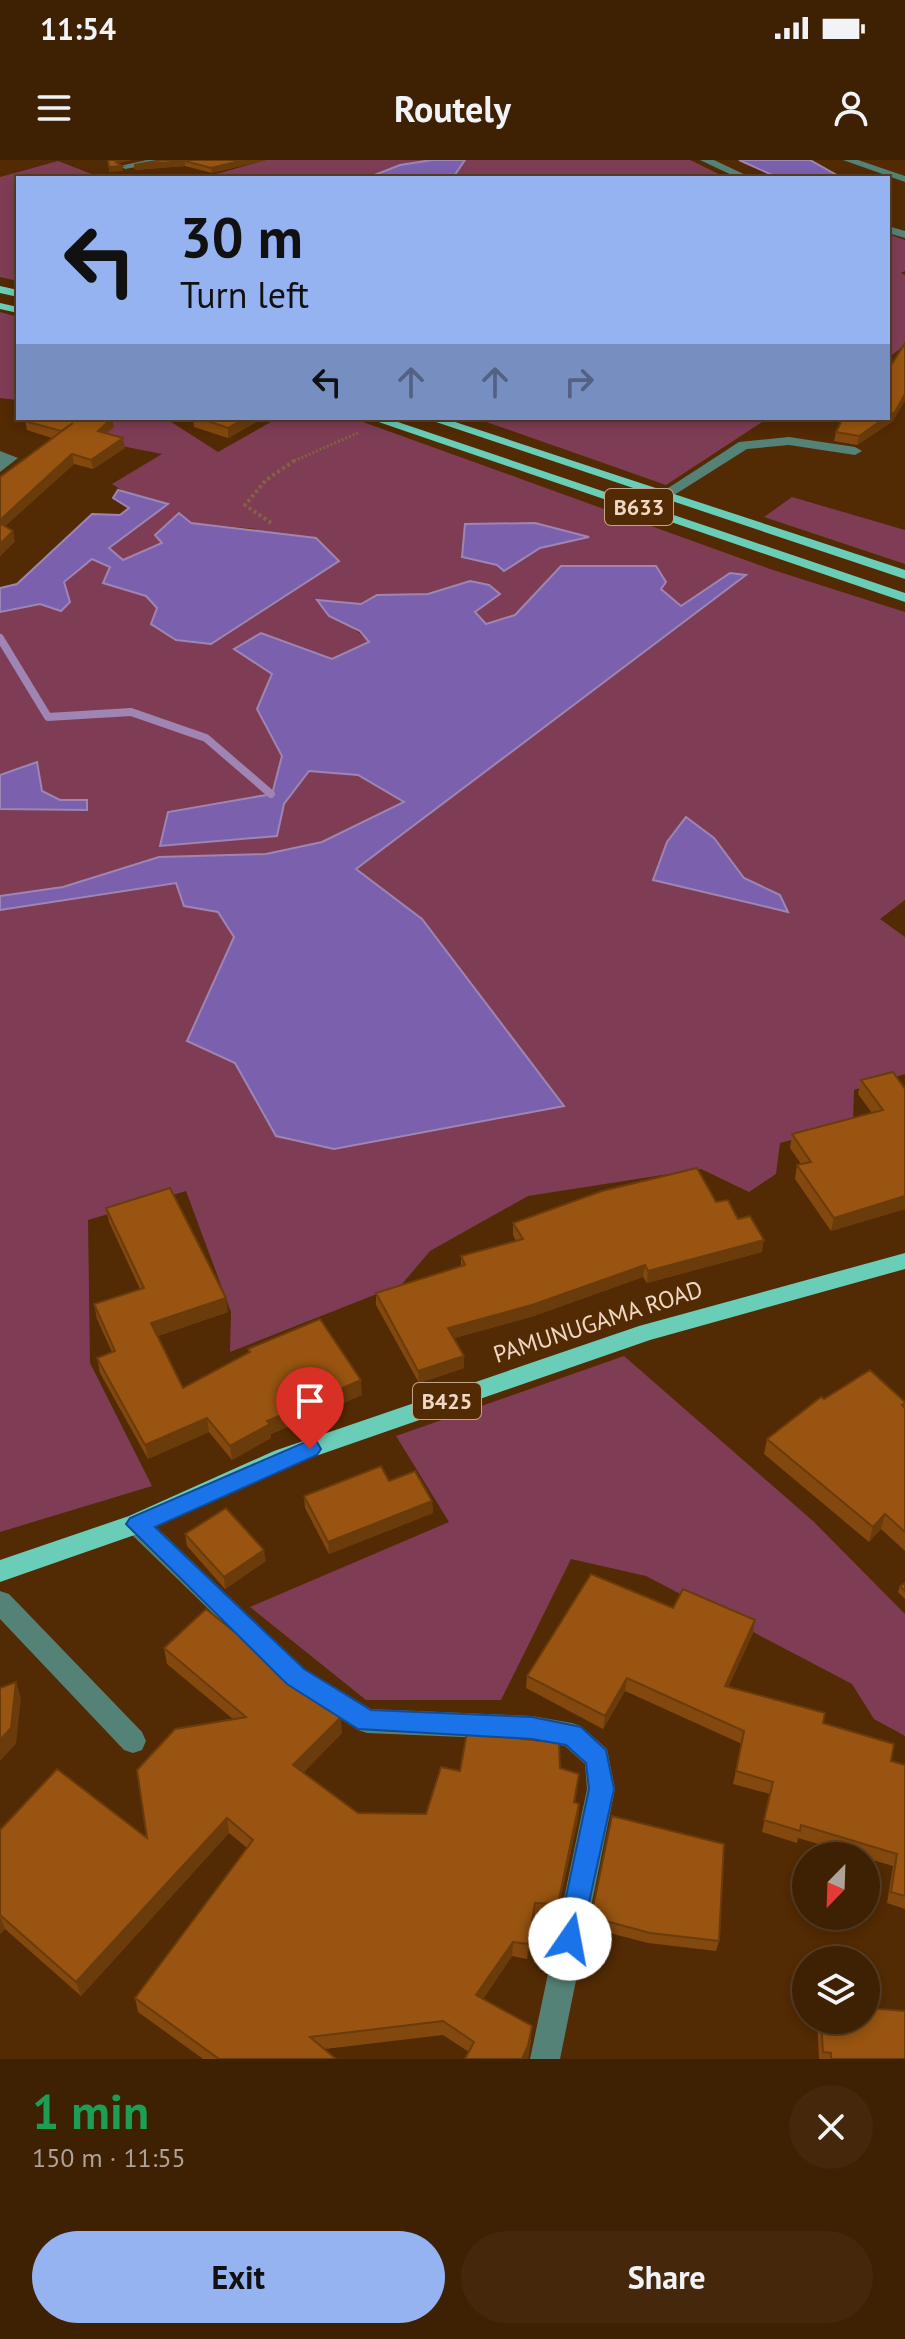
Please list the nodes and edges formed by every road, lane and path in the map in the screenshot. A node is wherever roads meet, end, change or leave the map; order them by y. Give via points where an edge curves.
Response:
1 (169, 160) edge
2 (705, 160) edge
3 (848, 160) edge
4 (125, 166) edge
5 (742, 176) edge
6 (905, 179) edge
7 (378, 420) edge
8 (436, 420) edge
9 (855, 451) edge
10 (0, 455) edge
11 (0, 468) edge
12 (666, 494) junction
13 (271, 523) dead end
14 (905, 575) edge
15 (905, 598) edge
16 (905, 1261) edge
17 (137, 1524) junction
18 (0, 1571) edge
19 (0, 1602) edge
20 (133, 1741) dead end
21 (545, 2059) edge

1 - 4 street
2 - 5 street
3 - 6 street
7 - 13 path via 252,490 245,505
7 - 15 main road, B633
8 - 12 main road, B633
9 - 12 street via 789,441 744,445
10 - 11 street via 11,458
12 - 14 main road, B633
16 - 17 main road, PAMUNUGAMA ROAD / B425 via 633,1337 282,1458
17 - 18 main road, PAMUNUGAMA ROAD / B425
17 - 21 street via 296,1677 367,1721 532,1728 572,1735 598,1758 601,1789
19 - 20 street

